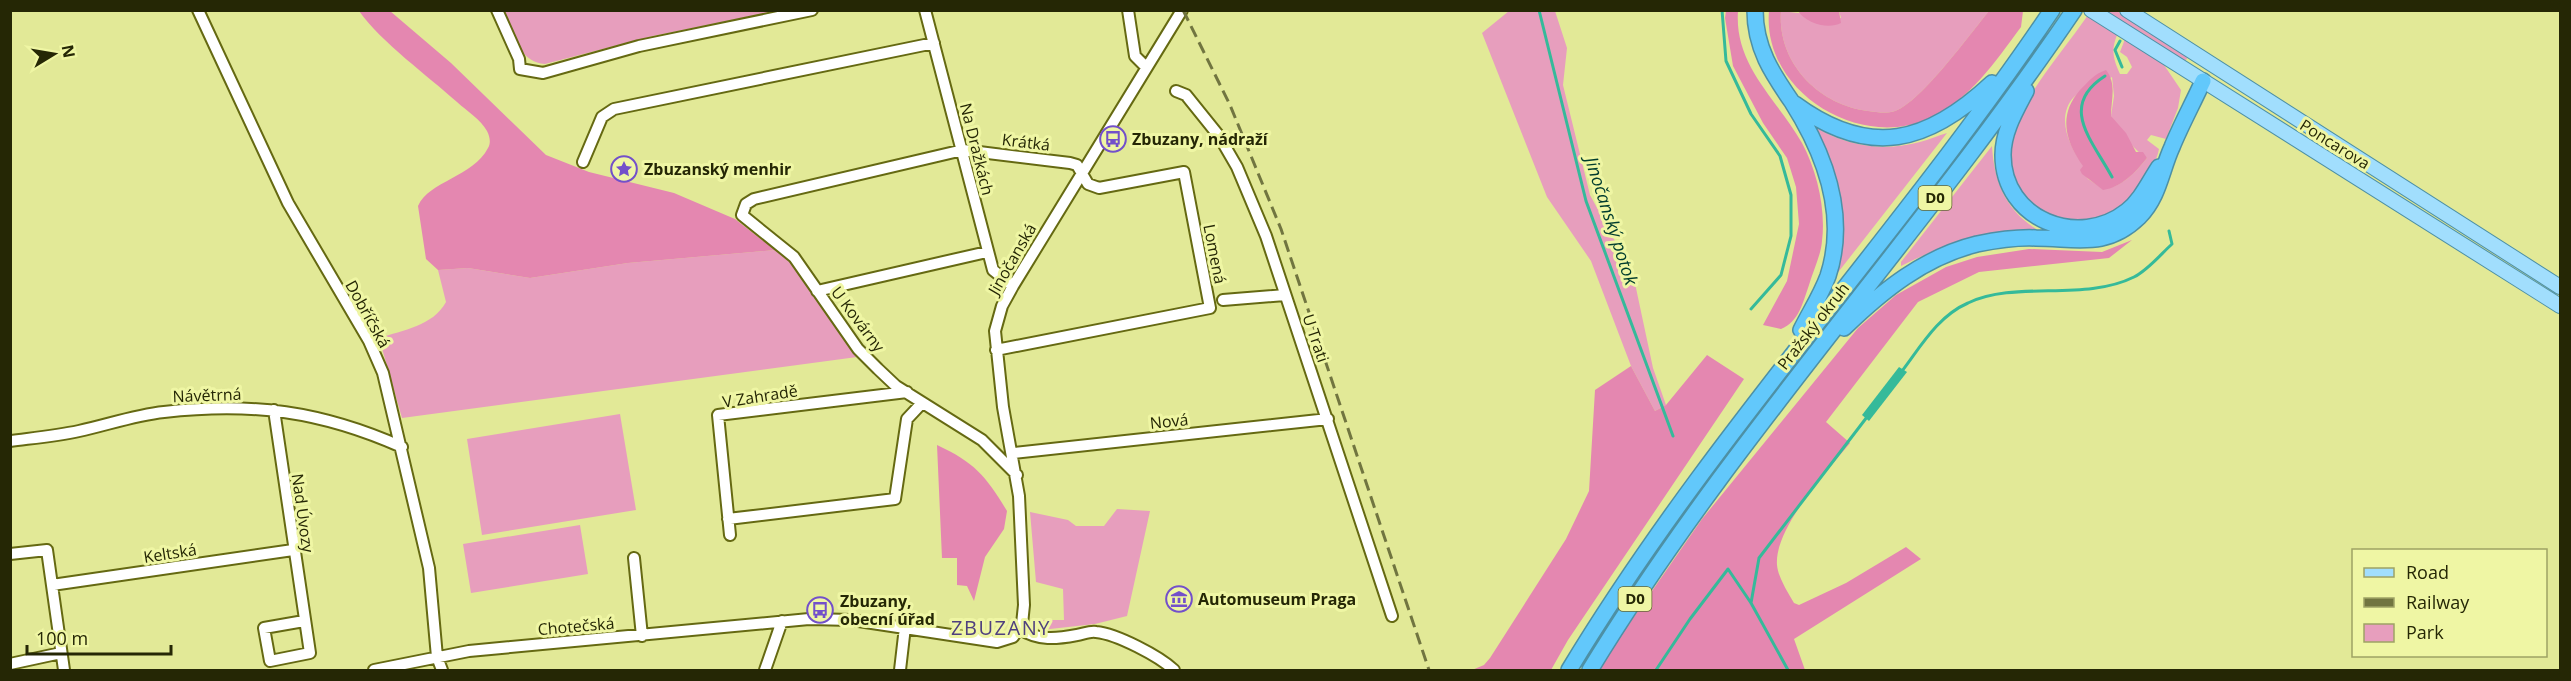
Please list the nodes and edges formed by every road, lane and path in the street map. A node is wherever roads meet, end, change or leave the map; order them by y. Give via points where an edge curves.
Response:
1 (198, 10) edge
2 (497, 10) edge
3 (812, 10) edge
4 (925, 10) edge
5 (1128, 10) edge
6 (1182, 10) edge
7 (1755, 10) edge
8 (2074, 10) edge
9 (2091, 10) edge
10 (2127, 10) edge
11 (2049, 16) edge
12 (2060, 31) junction
13 (934, 43) junction
14 (2023, 52) junction
15 (2211, 65) junction
16 (1145, 66) junction
17 (2204, 81) junction
18 (1176, 91) dead end
19 (1790, 100) junction
20 (2171, 149) junction
21 (963, 150) junction
22 (583, 162) dead end
23 (1081, 173) junction
24 (2426, 202) junction
25 (2417, 215) junction
26 (987, 252) junction
27 (1013, 286) junction
28 (2560, 287) edge
29 (817, 291) junction
30 (1285, 295) junction
31 (1223, 300) dead end
32 (2560, 306) edge
33 (996, 350) junction
34 (1807, 363) junction
35 (1780, 368) junction
36 (907, 392) junction
37 (922, 403) junction
38 (274, 410) junction
39 (1328, 419) junction
40 (10, 441) edge
41 (402, 447) junction
42 (1013, 453) junction
43 (1017, 475) junction
44 (728, 519) junction
45 (730, 535) dead end
46 (293, 550) junction
47 (10, 554) edge
48 (634, 558) dead end
49 (52, 585) junction
50 (1392, 616) dead end
51 (304, 621) junction
52 (782, 621) junction
53 (905, 627) junction
54 (1020, 629) junction
55 (642, 636) junction
56 (61, 653) junction
57 (437, 657) junction
58 (10, 664) edge
59 (64, 670) edge
60 (374, 670) edge
61 (442, 670) edge
62 (765, 670) edge
63 (900, 670) edge
64 (1174, 670) edge
65 (1569, 670) edge
66 (1590, 670) edge

1 - 41 street, Dobříčská via 288,203 369,341 383,373
2 - 3 street via 520,69 543,73 639,46
4 - 13 street, Na Dražkách
5 - 16 street via 1135,56
6 - 16 street, Jinočanská
7 - 19 highway via 1757,36 1765,61
8 - 12 highway, Pražský okruh / D0
9 - 17 main road, Poncarova
10 - 15 main road, Poncarova
11 - 14 highway, Pražský okruh / D0
12 - 20 highway via 2016,110 2005,138 2006,175 2021,204 2037,218 2057,226 2080,229 2105,224 2136,203
12 - 34 highway, Pražský okruh / D0
13 - 21 street, Na Dražkách
13 - 22 street via 614,109 602,117
14 - 19 highway via 1958,114 1907,135 1879,137 1853,133 1817,118
14 - 35 highway, Pražský okruh / D0
15 - 17 main road
15 - 24 main road, Poncarova
16 - 23 street, Jinočanská
17 - 20 highway
17 - 25 main road, Poncarova
18 - 30 street, U Trati via 1186,95 1219,136 1237,167
19 - 35 highway via 1825,166 1833,199 1834,240 1823,288
20 - 34 highway via 2150,204 2121,231 2090,241 2011,238 1953,252 1917,268 1891,286
21 - 23 street, Krátká via 1070,163 1077,165
21 - 26 street, Na Dražkách
21 - 29 street, U Kovárny via 746,204 742,215 794,257
23 - 27 street, Jinočanská
23 - 33 street, Lomená via 1088,184 1099,188 1184,172 1210,308
24 - 25 main road
24 - 28 main road, Poncarova
25 - 32 main road, Poncarova
26 - 27 street, Na Dražkách via 993,270
26 - 29 street
27 - 33 street, Jinočanská via 998,316
29 - 36 street, U Kovárny via 858,349
30 - 31 street
30 - 39 street, U Trati
33 - 42 street, Jinočanská
34 - 66 highway, Pražský okruh / D0 via 1669,549
35 - 65 highway, Pražský okruh / D0 via 1667,520
36 - 37 street, U Kovárny
36 - 44 street, V Zahradě via 718,415
37 - 43 street, U Kovárny via 982,440
37 - 44 street via 907,419 895,499
38 - 40 street, Návětrná via 162,412 76,432
38 - 41 street, Návětrná via 333,420
38 - 46 street, Nad Úvozy
39 - 42 street, Nová
39 - 50 street, U Trati
41 - 57 street, Dobříčská via 430,574
42 - 43 street, Jinočanská
43 - 54 street, Jinočanská via 1024,605
44 - 45 street, V Zahradě
46 - 49 street, Keltská
46 - 51 street, Nad Úvozy
47 - 49 street via 47,550
48 - 55 street
49 - 56 street
51 - 51 street, Nad Úvozy via 264,628 270,661 310,653
52 - 53 street, Chotečská via 831,619
52 - 55 street, Chotečská
52 - 62 street
53 - 54 street, Chotečská via 997,642 1008,640
53 - 63 street
54 - 64 street via 1044,639 1095,632 1128,643
55 - 57 street, Chotečská via 492,648
56 - 58 street
56 - 59 street
57 - 60 street, Chotečská
57 - 61 street, Dobříčská

